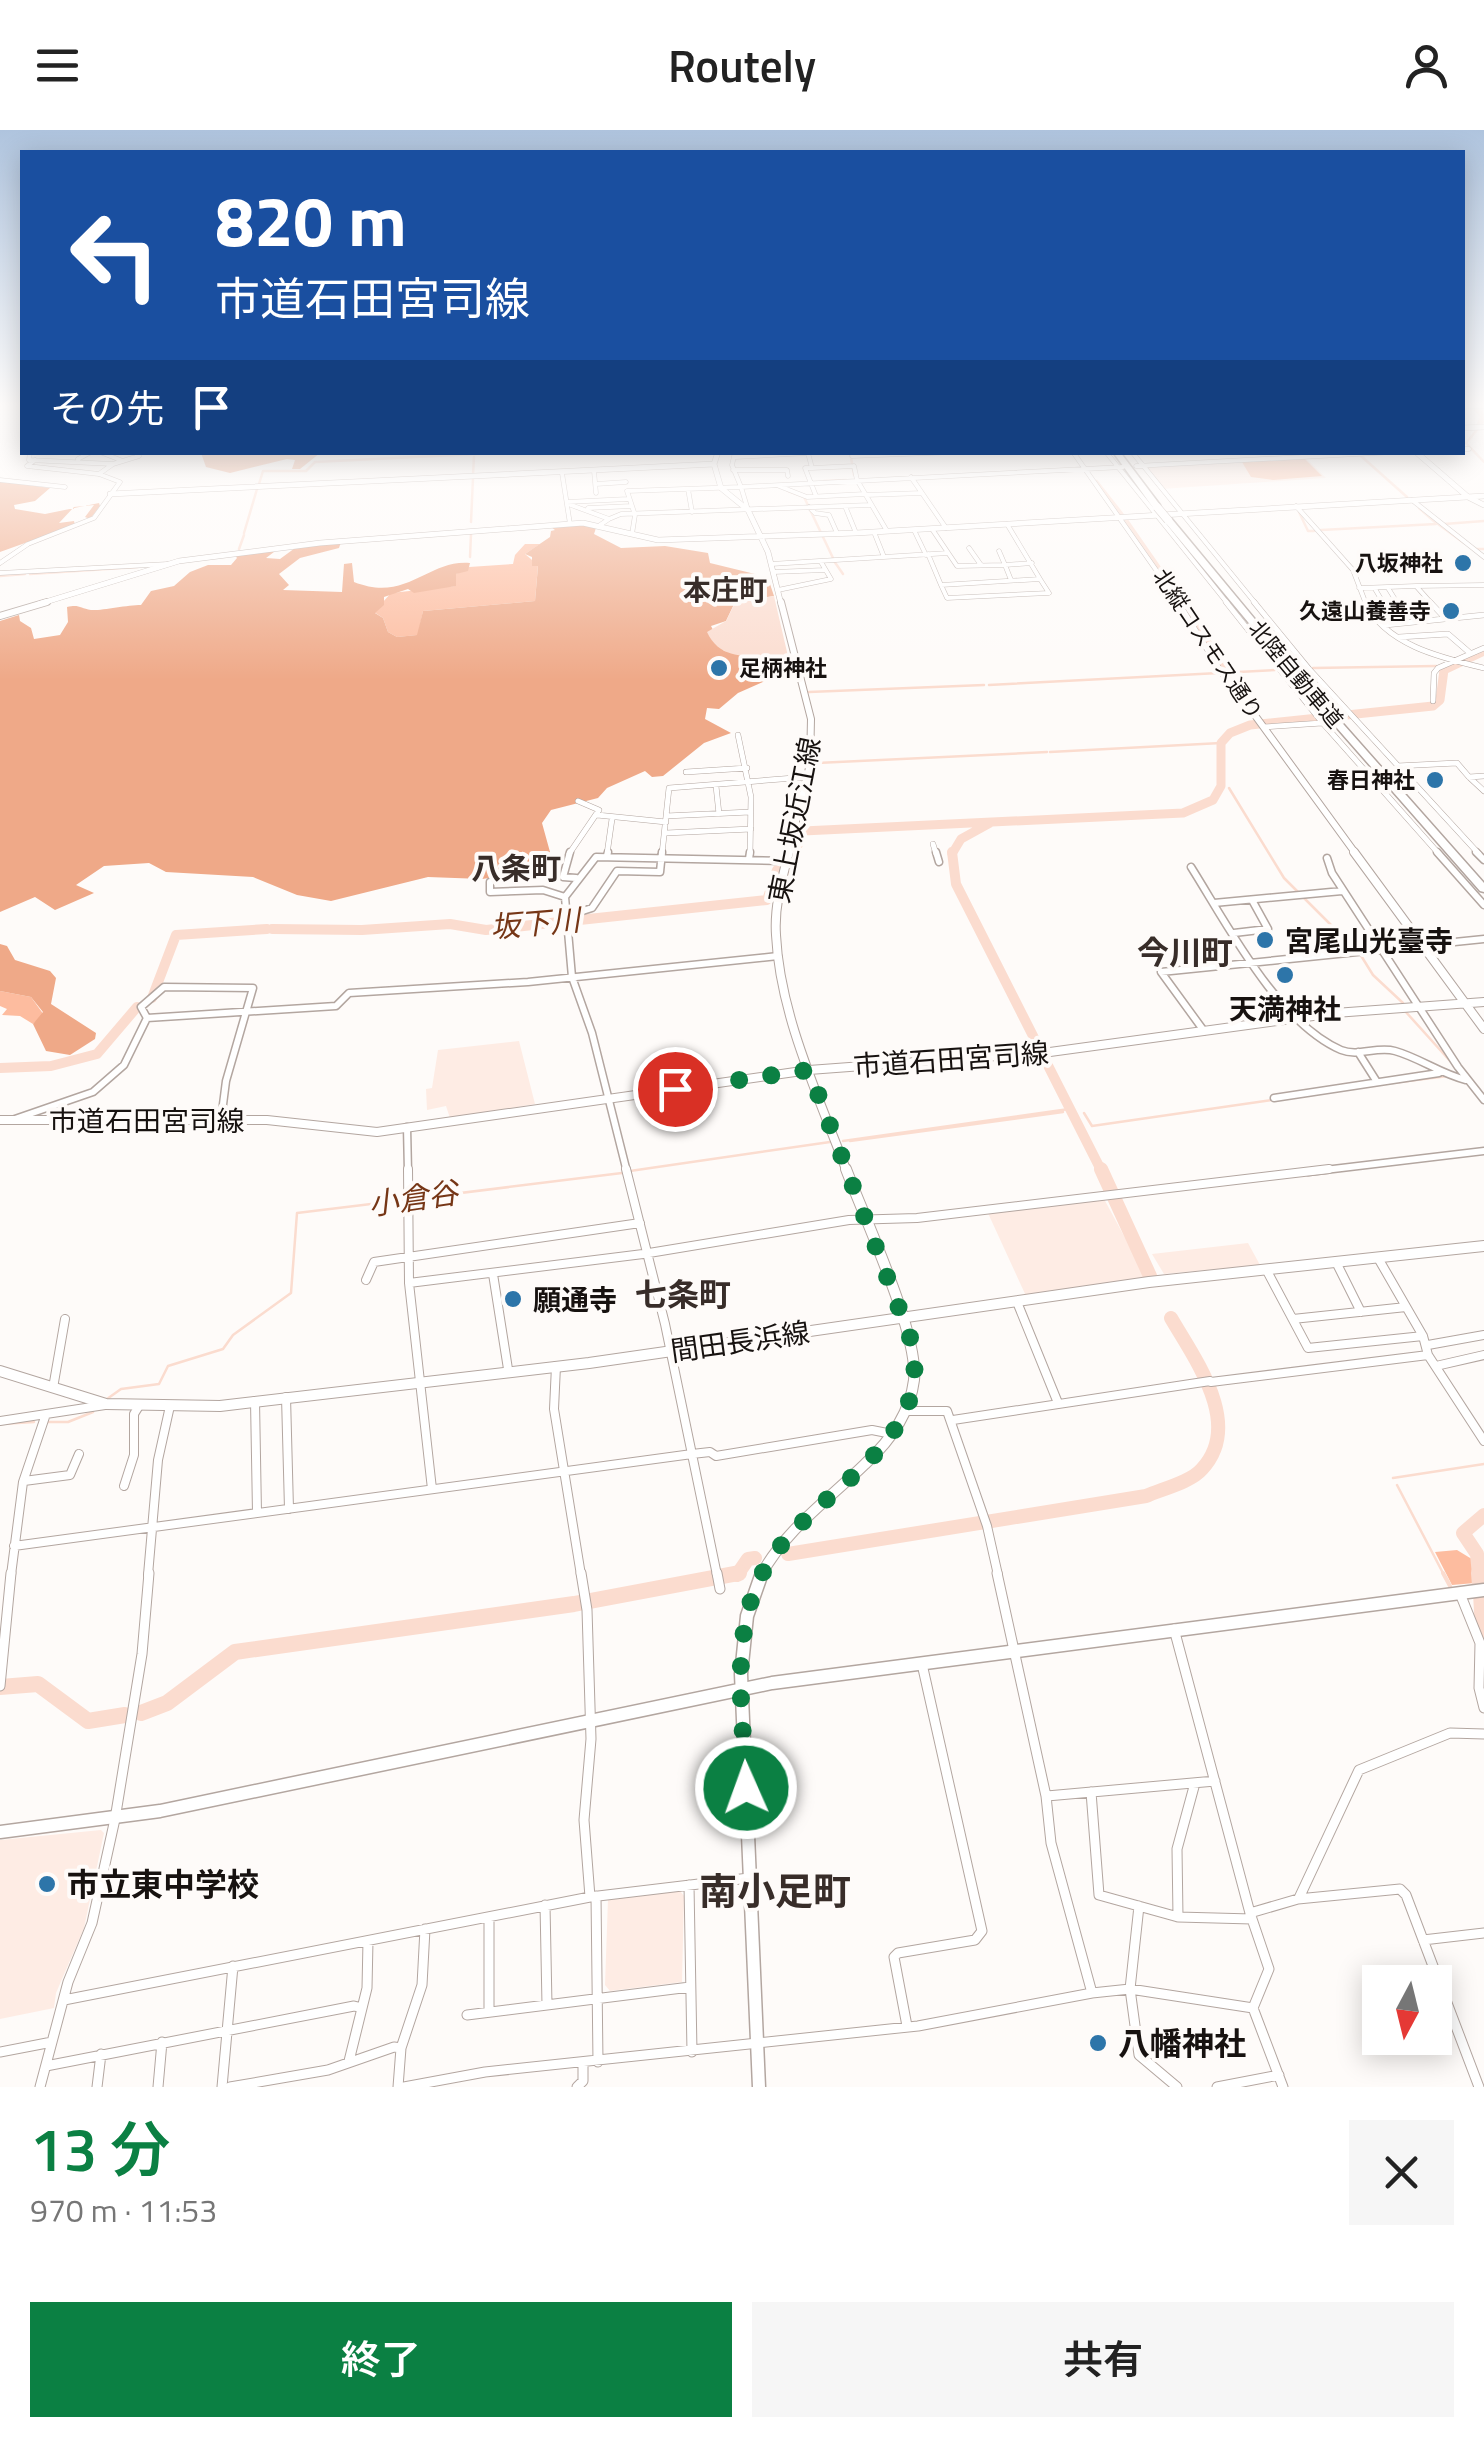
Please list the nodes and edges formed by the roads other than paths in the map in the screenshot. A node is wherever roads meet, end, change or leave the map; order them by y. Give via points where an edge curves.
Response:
1 (108, 497) edge
2 (567, 497) edge
3 (689, 497) edge
4 (733, 497) edge
5 (741, 497) edge
6 (795, 497) edge
7 (798, 497) edge
8 (817, 497) edge
9 (866, 497) edge
10 (926, 497) edge
11 (1105, 497) edge
12 (1147, 497) edge
13 (1150, 497) edge
14 (1159, 497) edge
15 (1462, 497) edge
16 (1468, 497) edge
17 (628, 499) joint
18 (1412, 500) junction
19 (741, 503) junction
20 (807, 503) junction
21 (569, 504) junction
22 (870, 505) junction
23 (1484, 505) edge
24 (632, 506) junction
25 (845, 506) junction
26 (1296, 506) junction
27 (610, 507) junction
28 (581, 508) junction
29 (798, 508) junction
30 (1158, 509) junction
31 (748, 510) junction
32 (692, 512) junction
33 (597, 514) junction
34 (635, 514) junction
35 (1119, 517) junction
36 (1173, 518) junction
37 (609, 519) junction
38 (570, 524) junction
39 (1007, 524) junction
40 (600, 525) junction
41 (932, 528) junction
42 (946, 528) junction
43 (914, 530) junction
44 (887, 531) junction
45 (856, 532) junction
46 (874, 532) junction
47 (837, 533) junction
48 (632, 534) junction
49 (761, 535) junction
50 (969, 548) dead end
51 (999, 551) dead end
52 (0, 554) edge
53 (12, 554) junction
54 (927, 554) junction
55 (948, 554) junction
56 (884, 557) junction
57 (1484, 557) edge
58 (821, 562) junction
59 (1032, 563) junction
60 (0, 564) edge
61 (169, 564) junction
62 (771, 564) junction
63 (1005, 565) junction
64 (979, 566) junction
65 (826, 570) junction
66 (773, 572) junction
67 (0, 573) edge
68 (981, 576) dead end
69 (1041, 579) junction
70 (1012, 580) junction
71 (941, 585) junction
72 (1484, 585) edge
73 (1416, 586) junction
74 (1359, 588) junction
75 (1375, 588) junction
76 (1388, 588) junction
77 (778, 590) junction
78 (1432, 605) junction
79 (1484, 614) edge
80 (0, 616) edge
81 (1445, 618) junction
82 (1396, 623) junction
83 (1384, 625) junction
84 (1398, 638) junction
85 (1484, 648) edge
86 (1470, 653) junction
87 (1453, 660) junction
88 (1484, 668) edge
89 (1433, 701) dead end
90 (1260, 722) junction
91 (1321, 722) junction
92 (1350, 726) junction
93 (738, 734) dead end
94 (1397, 766) junction
95 (747, 768) junction
96 (686, 772) dead end
97 (1484, 776) edge
98 (1469, 777) junction
99 (807, 778) junction
100 (746, 783) junction
101 (716, 786) junction
102 (1484, 791) edge
103 (578, 802) dead end
104 (750, 812) junction
105 (719, 814) junction
106 (596, 816) junction
107 (666, 819) junction
108 (612, 820) junction
109 (751, 829) junction
110 (666, 832) junction
111 (934, 844) dead end
112 (606, 857) junction
113 (1327, 858) dead end
114 (662, 859) junction
115 (748, 860) junction
116 (1484, 860) edge
117 (784, 861) junction
118 (938, 862) dead end
119 (1191, 867) dead end
120 (576, 878) junction
121 (1484, 878) edge
122 (490, 882) dead end
123 (1484, 888) edge
124 (1343, 891) junction
125 (566, 897) junction
126 (1251, 899) junction
127 (1214, 903) junction
128 (1484, 905) edge
129 (568, 919) junction
130 (1233, 933) junction
131 (1484, 939) edge
132 (1422, 943) junction
133 (1380, 948) junction
134 (778, 956) junction
135 (1254, 961) junction
136 (572, 977) junction
137 (1484, 1002) edge
138 (1466, 1004) junction
139 (1410, 1008) junction
140 (246, 1014) junction
141 (147, 1018) junction
142 (1297, 1018) junction
143 (1484, 1029) edge
144 (1204, 1031) junction
145 (1358, 1052) junction
146 (809, 1070) junction
147 (1439, 1073) junction
148 (1466, 1080) junction
149 (1377, 1082) junction
150 (1274, 1098) dead end
151 (608, 1099) junction
152 (1484, 1100) edge
153 (222, 1120) junction
154 (4, 1122) edge
155 (407, 1128) junction
156 (1484, 1151) edge
157 (868, 1222) junction
158 (640, 1223) junction
159 (1484, 1246) edge
160 (646, 1252) junction
161 (407, 1257) junction
162 (1378, 1258) junction
163 (1336, 1262) junction
164 (1266, 1270) junction
165 (493, 1274) junction
166 (366, 1280) dead end
167 (408, 1283) junction
168 (1017, 1301) junction
169 (1406, 1307) junction
170 (1361, 1312) junction
171 (65, 1318) dead end
172 (1293, 1318) junction
173 (902, 1319) junction
174 (1423, 1336) junction
175 (1484, 1336) edge
176 (670, 1350) junction
177 (1428, 1350) junction
178 (1484, 1355) edge
179 (556, 1365) junction
180 (1436, 1366) junction
181 (508, 1369) junction
182 (0, 1372) edge
183 (419, 1380) junction
184 (52, 1388) junction
185 (286, 1397) junction
186 (255, 1402) junction
187 (1058, 1403) junction
188 (106, 1404) junction
189 (139, 1406) junction
190 (170, 1406) junction
191 (908, 1411) junction
192 (44, 1417) junction
193 (953, 1420) junction
194 (0, 1421) edge
195 (894, 1434) junction
196 (1484, 1441) edge
197 (78, 1454) dead end
198 (692, 1454) junction
199 (564, 1471) junction
200 (24, 1482) junction
201 (124, 1486) dead end
202 (432, 1489) junction
203 (289, 1509) junction
204 (258, 1514) junction
205 (153, 1528) junction
206 (14, 1546) junction
207 (719, 1588) dead end
208 (1484, 1590) edge
209 (1458, 1591) junction
210 (1174, 1628) junction
211 (1016, 1649) junction
212 (921, 1661) junction
213 (0, 1683) edge
214 (742, 1689) junction
215 (1484, 1708) edge
216 (590, 1724) junction
217 (1484, 1734) edge
218 (1215, 1781) junction
219 (1195, 1783) junction
220 (1091, 1792) junction
221 (1046, 1796) junction
222 (115, 1819) junction
223 (0, 1832) edge
224 (750, 1878) junction
225 (690, 1884) junction
226 (593, 1896) junction
227 (1298, 1899) junction
228 (546, 1905) junction
229 (1140, 1906) junction
230 (489, 1916) junction
231 (1251, 1916) junction
232 (1178, 1917) junction
233 (425, 1928) junction
234 (1484, 1933) edge
235 (1423, 1940) junction
236 (368, 1941) junction
237 (233, 1966) junction
238 (690, 1987) junction
239 (1130, 1989) junction
240 (1092, 1993) junction
241 (597, 1999) junction
242 (64, 2000) junction
243 (547, 2005) junction
244 (362, 2008) junction
245 (1253, 2008) junction
246 (489, 2012) junction
247 (467, 2015) dead end
248 (907, 2026) junction
249 (226, 2030) junction
250 (52, 2042) junction
251 (162, 2042) junction
252 (757, 2044) junction
253 (401, 2048) junction
254 (0, 2052) edge
255 (692, 2052) junction
256 (102, 2054) junction
257 (349, 2061) junction
258 (598, 2062) junction
259 (583, 2064) junction
260 (45, 2067) junction
261 (1281, 2081) edge
262 (429, 2084) edge
263 (40, 2087) edge
264 (98, 2087) edge
265 (158, 2087) edge
266 (226, 2087) edge
267 (401, 2087) edge
268 (577, 2087) edge
269 (759, 2087) edge
270 (1176, 2087) edge
271 (1217, 2087) edge
272 (1478, 2087) edge

1 - 53 street via 94,518
2 - 21 street
3 - 32 street
4 - 19 main road
5 - 19 street
6 - 29 street
7 - 20 street
8 - 20 street
9 - 22 street
10 - 42 street
11 - 35 street, 北縦コスモス通り
12 - 30 street
13 - 30 highway, 北陸自動車道
14 - 36 street
15 - 18 main road
16 - 23 main road
17 - 21 street
17 - 24 street
18 - 26 main road
18 - 57 street
19 - 31 main road
20 - 25 street
20 - 29 street
20 - 47 street via 829,515
21 - 28 street
21 - 38 street
22 - 25 street
22 - 44 street
24 - 27 street
24 - 34 street
25 - 45 street
26 - 36 main road
26 - 74 street via 1348,563
27 - 28 street
27 - 33 street via 610,513
28 - 33 street
29 - 31 street
30 - 35 main road
30 - 36 highway, 北陸自動車道, bridge
30 - 91 street
31 - 32 street
31 - 49 main road, 東上坂近江線
32 - 34 street
33 - 37 street
34 - 37 street
34 - 48 street
35 - 39 main road
35 - 90 street, 北縦コスモス通り
36 - 92 highway, 北陸自動車道 via 1321,701
36 - 92 street via 1350,710
37 - 40 street
38 - 40 main road
38 - 61 main road via 320,542
39 - 42 main road
39 - 59 street
40 - 48 main road
41 - 42 main road
41 - 43 main road
41 - 55 street
43 - 44 main road
43 - 54 street
44 - 46 main road
45 - 46 main road
45 - 47 main road
46 - 56 street
47 - 49 main road
48 - 49 main road via 658,540
49 - 62 main road, 東上坂近江線
50 - 64 street
51 - 63 street
52 - 53 street
53 - 60 street
54 - 55 street
54 - 56 street
54 - 71 street
55 - 64 street via 958,567
56 - 58 street
58 - 62 street
58 - 65 street
59 - 63 street
59 - 69 street
61 - 67 street
61 - 80 main road
62 - 66 main road, 東上坂近江線
63 - 64 street
63 - 70 street
64 - 68 street
65 - 66 street
65 - 77 street via 831,578
66 - 77 main road, 東上坂近江線
69 - 70 street
69 - 71 street via 1049,593 947,598
70 - 71 street
72 - 73 street
73 - 76 street
73 - 78 street
74 - 75 street
74 - 83 street
75 - 76 street
75 - 82 street
76 - 78 street via 1399,606
77 - 99 main road, 東上坂近江線 via 811,718
78 - 81 street
79 - 81 street
81 - 82 street
82 - 83 street
83 - 84 street
84 - 86 street via 1448,634
84 - 87 street
85 - 86 street
86 - 87 street
87 - 88 street
87 - 89 street via 1434,674
90 - 91 street
90 - 132 main road, 北縦コスモス通り
91 - 128 street
92 - 94 street
92 - 121 highway, 北陸自動車道
92 - 123 highway, 北陸自動車道
93 - 95 street
94 - 98 street via 1457,763
94 - 116 street
95 - 96 street
95 - 100 street
97 - 98 street
98 - 102 street
99 - 100 street
99 - 117 main road, 東上坂近江線
100 - 101 street
100 - 104 street
101 - 105 street
101 - 107 street via 669,788
103 - 106 street via 599,810
104 - 105 street
104 - 109 street
105 - 107 street
106 - 108 street
106 - 120 street via 566,861 563,877
107 - 108 street
107 - 110 street
108 - 112 street
109 - 110 street
109 - 115 street
110 - 114 street
111 - 118 street
112 - 114 street
112 - 120 street
113 - 124 street
114 - 115 street
114 - 129 street via 660,872 617,871 592,908
115 - 117 street
117 - 134 main road, 東上坂近江線
119 - 127 street
120 - 125 street
122 - 125 street via 490,892 542,890
124 - 126 street
124 - 133 street
125 - 129 street
126 - 127 street
126 - 130 street via 1268,929
127 - 130 street
129 - 136 street
130 - 135 street
131 - 132 street
132 - 133 street
132 - 138 main road, 北縦コスモス通り
133 - 135 street
133 - 139 street
134 - 136 street
134 - 146 main road, 東上坂近江線
135 - 142 street
135 - 144 street via 1162,972
136 - 140 street via 350,993 336,1006
136 - 151 street
137 - 138 main road, 市道石田宮司線
138 - 139 main road, 市道石田宮司線
138 - 143 main road, 北縦コスモス通り
139 - 142 main road, 市道石田宮司線
139 - 148 street
140 - 141 street
140 - 141 street via 253,988 166,986 141,1007
140 - 153 street
141 - 154 street via 124,1064 93,1092
142 - 144 main road, 市道石田宮司線
142 - 145 street via 1340,1049
144 - 146 main road, 市道石田宮司線 via 1043,1053
145 - 147 street via 1392,1050
145 - 149 street
146 - 151 main road, 市道石田宮司線
146 - 157 main road, 東上坂近江線
147 - 148 street
147 - 149 street
148 - 152 street
149 - 150 street
151 - 155 main road, 市道石田宮司線
151 - 158 street
153 - 154 main road, 市道石田宮司線
153 - 155 main road, 市道石田宮司線 via 364,1132
155 - 161 street
156 - 157 street
157 - 160 street
157 - 173 main road, 東上坂近江線
158 - 160 street
158 - 161 street
159 - 162 main road, 間田長浜線
160 - 165 street
160 - 176 street
161 - 166 street via 374,1262
161 - 167 street
162 - 163 main road, 間田長浜線
162 - 169 street
163 - 164 main road, 間田長浜線
163 - 170 street
164 - 168 main road, 間田長浜線
164 - 172 street
165 - 167 street
165 - 181 street
167 - 183 street
168 - 173 main road, 間田長浜線
168 - 187 street
169 - 170 street
169 - 174 street
170 - 172 street
171 - 184 street
172 - 174 street via 1308,1348
173 - 176 main road, 間田長浜線
173 - 191 main road, 東上坂近江線 via 916,1368
174 - 177 street
175 - 177 street
176 - 179 main road, 間田長浜線
176 - 198 street
177 - 180 street
177 - 187 street
178 - 180 street
179 - 181 main road, 間田長浜線
179 - 199 street via 554,1410
180 - 196 street
181 - 183 main road, 間田長浜線
182 - 184 main road, 間田長浜線
183 - 185 main road, 間田長浜線
183 - 202 street
184 - 188 main road, 間田長浜線
185 - 186 main road, 間田長浜線
185 - 203 street
186 - 190 main road, 間田長浜線
186 - 204 street
187 - 193 street
188 - 189 main road, 間田長浜線
188 - 192 street
189 - 190 main road, 間田長浜線
189 - 201 street
190 - 205 street
191 - 193 street via 947,1411
191 - 195 main road, 東上坂近江線
192 - 194 street
192 - 200 street
193 - 211 street
195 - 198 street via 872,1430 716,1456
195 - 214 main road, 東上坂近江線 via 769,1560 745,1625
197 - 200 street via 70,1475
198 - 199 street
198 - 207 street
199 - 202 street
199 - 216 street via 586,1602
200 - 206 street
202 - 203 street
203 - 204 street
204 - 205 street
205 - 206 street
205 - 222 street via 142,1654
206 - 213 street
208 - 209 main road
209 - 210 main road
209 - 215 street via 1478,1634 1482,1659 1476,1683
210 - 211 main road
210 - 218 street
211 - 212 main road
211 - 221 street
212 - 214 main road
212 - 248 street via 982,1931 976,1940 894,1957
214 - 216 main road
214 - 224 main road, 東上坂近江線
216 - 222 main road
216 - 226 street via 584,1820
217 - 227 street via 1450,1734 1358,1770
218 - 219 street
218 - 231 street
219 - 220 street
219 - 232 street via 1179,1819
220 - 221 street
220 - 229 street via 1099,1895
221 - 240 street via 1051,1843
222 - 223 main road
222 - 242 street via 92,1923
224 - 225 street
224 - 252 main road, 東上坂近江線
225 - 226 street
225 - 238 street
226 - 228 street
226 - 241 street
227 - 231 street
227 - 235 street via 1400,1890
228 - 230 street
228 - 243 street
229 - 232 street
229 - 239 street
230 - 233 street
230 - 246 street
231 - 232 street
231 - 245 street via 1270,1969
233 - 236 street
233 - 253 street via 420,1997
234 - 235 street
235 - 272 street
236 - 237 street
236 - 244 street
237 - 242 street
237 - 249 street
238 - 241 street
238 - 255 street
239 - 240 street
239 - 245 street
239 - 270 street via 1139,2055
240 - 248 street
241 - 243 street
241 - 258 street
242 - 250 street
243 - 246 street
244 - 249 street
244 - 257 street
245 - 261 street
246 - 247 street
248 - 252 street
249 - 251 street
249 - 266 street
250 - 254 street
250 - 260 street
251 - 256 street
251 - 265 street
252 - 255 street
252 - 269 main road, 東上坂近江線
253 - 257 street
253 - 267 street
255 - 258 street
256 - 260 street
256 - 264 street
257 - 266 street
258 - 259 street
259 - 262 street
259 - 268 street
260 - 263 street
261 - 271 street
262 - 267 street

